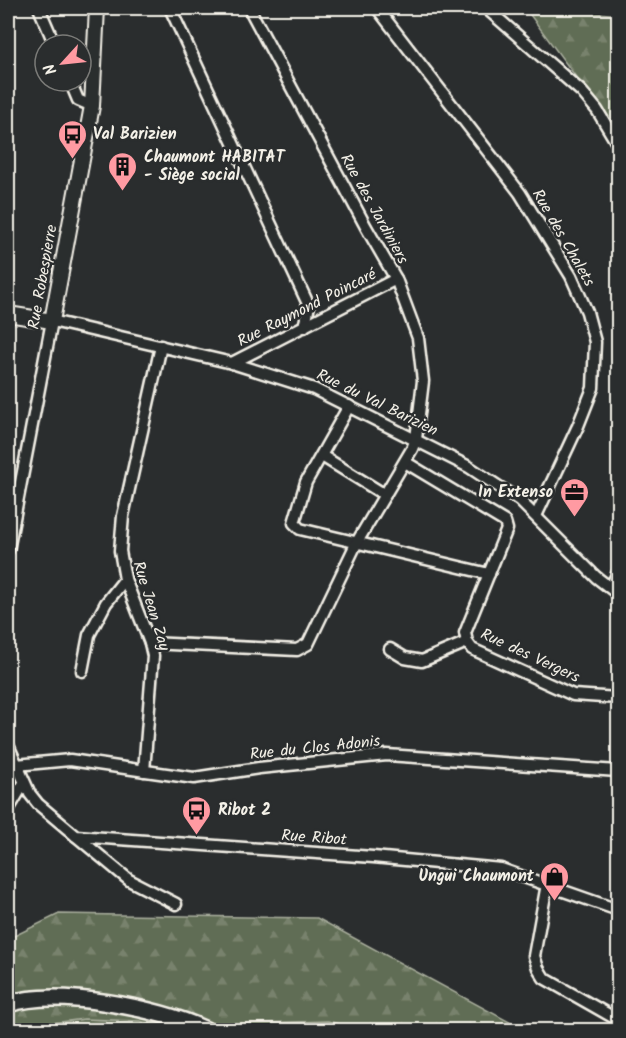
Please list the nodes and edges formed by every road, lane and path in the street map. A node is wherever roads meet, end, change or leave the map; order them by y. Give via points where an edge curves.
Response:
1 (39, 8) edge
2 (97, 8) edge
3 (170, 8) edge
4 (249, 8) edge
5 (377, 8) edge
6 (486, 8) edge
7 (50, 33) edge
8 (75, 93) edge
9 (92, 106) junction
10 (618, 145) edge
11 (396, 279) junction
12 (8, 314) edge
13 (52, 321) junction
14 (304, 327) junction
15 (161, 346) junction
16 (232, 363) junction
17 (349, 406) junction
18 (416, 440) junction
19 (322, 456) junction
20 (405, 462) junction
21 (385, 495) junction
22 (536, 516) junction
23 (357, 542) junction
24 (8, 550) edge
25 (618, 573) edge
26 (489, 574) junction
27 (124, 579) junction
28 (615, 591) edge
29 (150, 642) junction
30 (466, 642) junction
31 (390, 649) dead end
32 (82, 670) dead end
33 (618, 698) edge
34 (8, 745) edge
35 (16, 765) junction
36 (144, 771) junction
37 (618, 771) edge
38 (24, 783) junction
39 (8, 810) edge
40 (76, 836) junction
41 (548, 884) junction
42 (176, 904) dead end
43 (618, 910) edge
44 (8, 1004) edge
45 (618, 1020) edge
46 (206, 1030) edge

1 - 7 street
2 - 9 street, Rue Robespierre
3 - 14 street via 309,306
4 - 11 street, Rue des Jardiniers
5 - 22 street, Rue des Chalets via 520,193 571,276 587,312 595,342 593,388
6 - 10 street via 582,92
8 - 9 street via 78,100
9 - 13 street, Rue Robespierre
11 - 14 street, Rue Raymond Poincaré
11 - 18 street, Rue des Jardiniers via 418,338 423,381
12 - 13 street, Rue du Val Barizien
13 - 15 street, Rue du Val Barizien
13 - 24 street, Rue Robespierre
14 - 16 street, Rue Raymond Poincaré
15 - 16 street, Rue du Val Barizien
15 - 27 street, Rue Jean Zay via 123,516 120,551
16 - 17 street, Rue du Val Barizien via 314,389
17 - 18 street, Rue du Val Barizien
17 - 19 street
18 - 20 street
18 - 22 street, Rue du Val Barizien via 469,467
19 - 21 street
19 - 23 street via 306,482 294,523 300,529
20 - 21 street
20 - 26 street, Rue des Vergers via 505,522 507,529
21 - 23 street
22 - 28 street, Rue du Val Barizien
23 - 26 street
23 - 29 street via 308,644 297,650
25 - 28 street
26 - 30 street, Rue des Vergers via 465,633
27 - 29 street, Rue Jean Zay
27 - 32 street via 89,635
29 - 36 street, Rue Jean Zay via 153,676
30 - 31 street, Rue des Vergers via 422,661
30 - 33 street, Rue des Vergers via 472,649 573,695
34 - 35 street
35 - 36 street, Rue du Clos Adonis via 70,760
35 - 38 street
36 - 37 street, Rue du Clos Adonis via 194,778 387,755
38 - 39 street
38 - 40 street via 38,804
40 - 41 street, Rue Ribot via 501,868
40 - 42 street via 129,880
41 - 43 street, Rue Ribot
41 - 45 street via 534,956 538,968 544,978
44 - 46 main road via 64,998 128,1006

